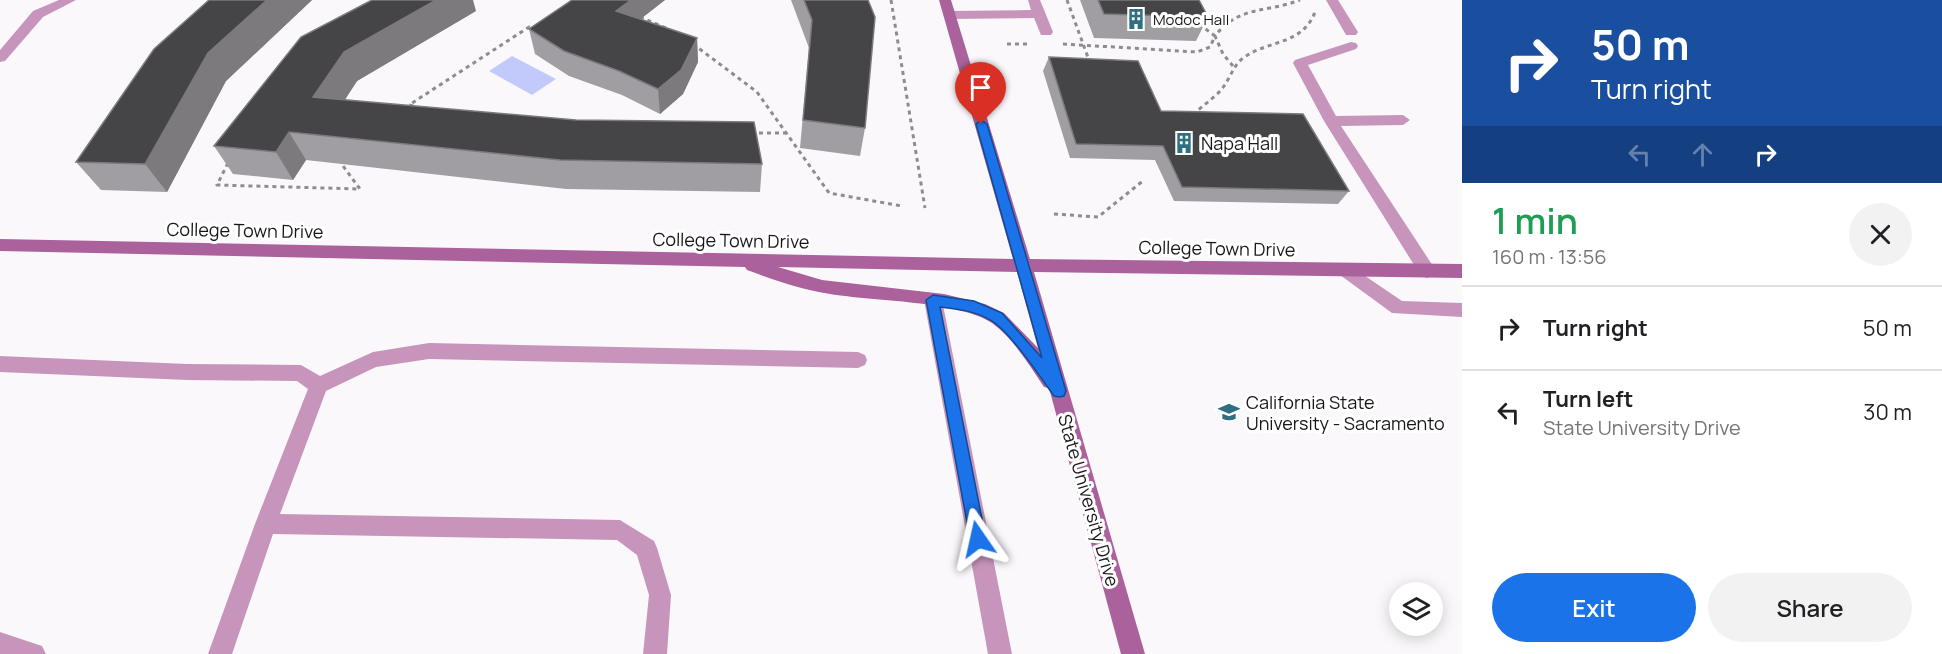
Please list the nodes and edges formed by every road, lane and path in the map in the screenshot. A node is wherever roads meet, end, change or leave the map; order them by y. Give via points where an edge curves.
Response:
1 (70, 0) edge
2 (891, 0) edge
3 (1034, 0) edge
4 (1067, 0) edge
5 (1300, 0) edge
6 (1332, 0) edge
7 (947, 7) edge
8 (1316, 8) dead end
9 (635, 15) edge
10 (1040, 15) junction
11 (1193, 21) edge
12 (537, 28) edge
13 (668, 29) edge
14 (1046, 32) dead end
15 (1215, 36) junction
16 (688, 40) edge
17 (1007, 44) dead end
18 (1029, 44) dead end
19 (1062, 45) dead end
20 (1084, 45) junction
21 (0, 58) edge
22 (1091, 66) edge
23 (1233, 66) junction
24 (409, 105) junction
25 (421, 106) edge
26 (400, 109) edge
27 (1192, 116) edge
28 (1403, 120) dead end
29 (1331, 121) junction
30 (741, 132) edge
31 (787, 133) junction
32 (232, 155) edge
33 (348, 155) edge
34 (1144, 180) dead end
35 (902, 206) dead end
36 (925, 208) dead end
37 (1054, 214) dead end
38 (0, 245) edge
39 (741, 260) junction
40 (1023, 264) junction
41 (1346, 270) junction
42 (1427, 271) junction
43 (1462, 271) edge
44 (933, 300) junction
45 (1462, 310) edge
46 (858, 360) dead end
47 (0, 364) edge
48 (319, 386) junction
49 (1059, 391) junction
50 (266, 524) junction
51 (0, 644) edge
52 (33, 654) edge
53 (220, 654) edge
54 (655, 654) edge
55 (1000, 654) edge
56 (1132, 654) edge

1 - 21 lane via 38,14
2 - 36 path
3 - 10 lane
4 - 20 path
5 - 15 path via 1285,7 1235,14
6 - 29 lane via 1351,39 1300,63
7 - 10 lane
7 - 40 street, State University Drive
8 - 23 path via 1314,17 1299,34 1251,53
9 - 13 path
10 - 14 lane
11 - 15 path
12 - 24 path via 529,27
15 - 20 path via 1210,47 1189,53
15 - 23 path via 1222,54
16 - 31 path via 757,92
17 - 18 path
19 - 20 path
20 - 22 path
23 - 27 path via 1221,90
24 - 25 path
24 - 26 path
28 - 29 lane
29 - 42 lane
30 - 31 path
31 - 35 path via 829,193
32 - 33 path via 217,185 360,189 343,166
34 - 37 path via 1098,217
38 - 39 street, College Town Drive
39 - 40 street, College Town Drive
39 - 44 street via 798,282
40 - 41 street, College Town Drive
40 - 49 street, State University Drive
41 - 42 street, College Town Drive
41 - 45 lane via 1398,308
42 - 43 street, College Town Drive
44 - 49 street via 974,306 997,317
44 - 55 lane
46 - 48 lane via 429,351 374,360
47 - 48 lane via 301,373
48 - 50 lane
49 - 56 street, State University Drive
50 - 53 lane
50 - 54 lane via 620,530 646,548 660,595
51 - 52 lane

